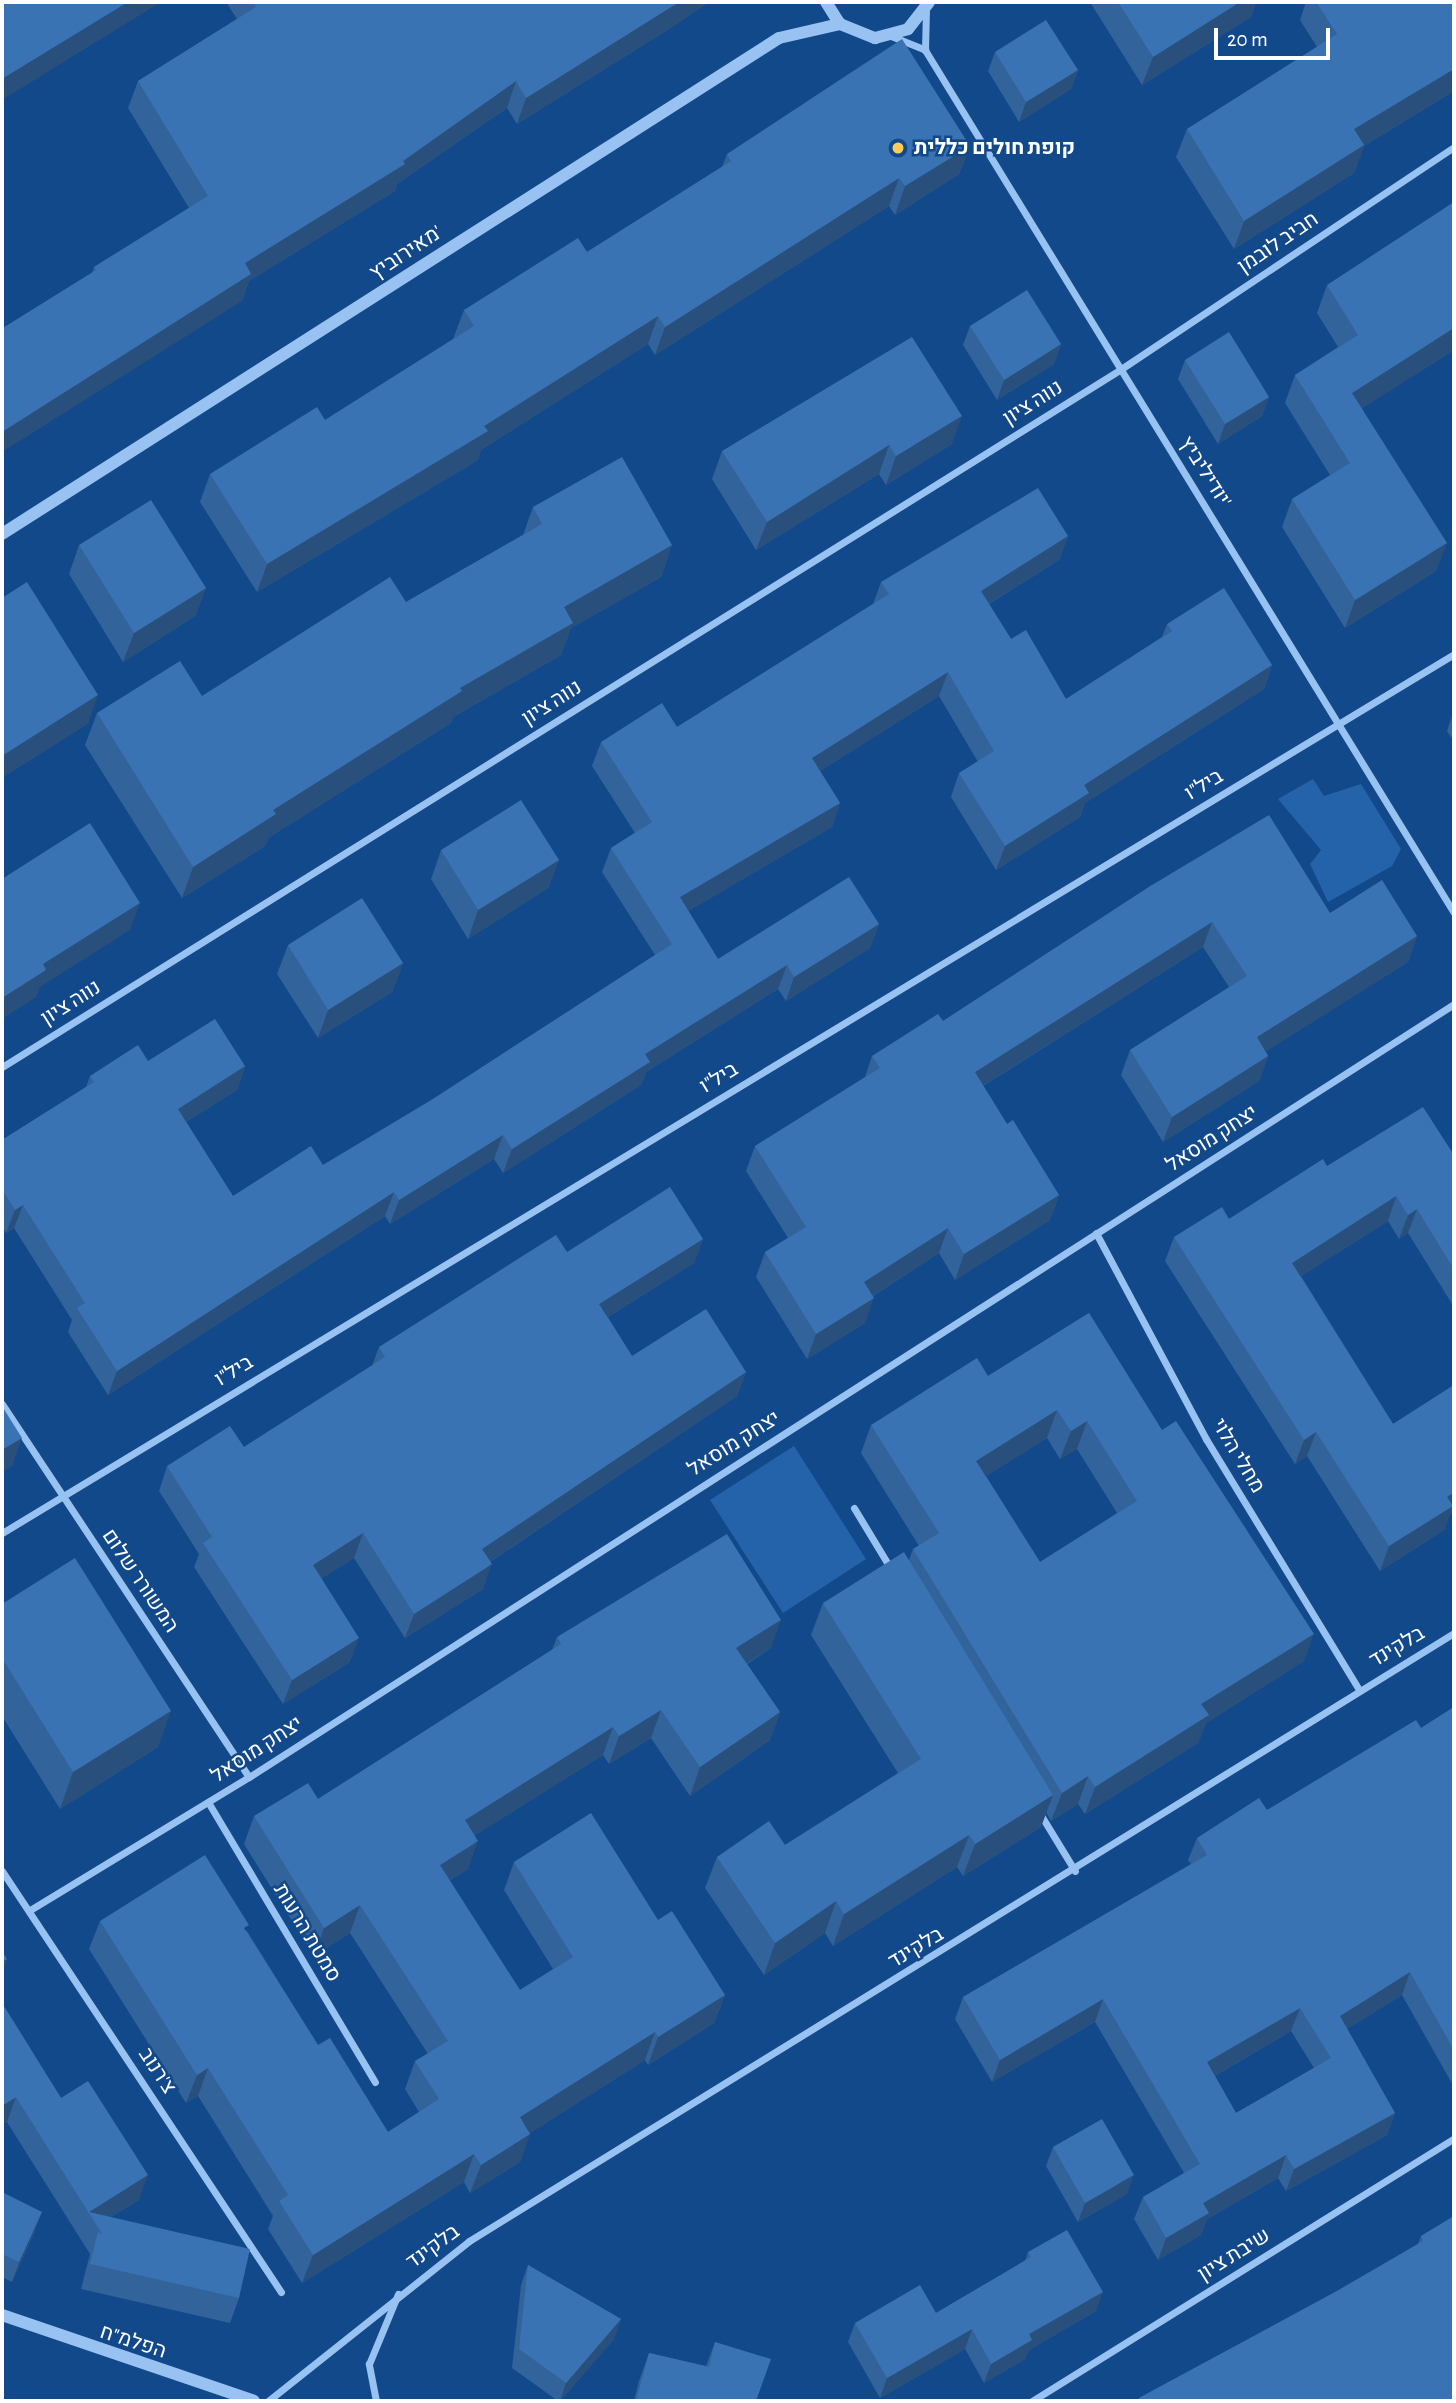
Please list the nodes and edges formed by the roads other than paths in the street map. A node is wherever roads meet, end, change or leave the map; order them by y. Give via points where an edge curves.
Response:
1 (826, 2) edge
2 (927, 5) edge
3 (840, 24) junction
4 (891, 36) junction
5 (925, 50) junction
6 (1454, 147) edge
7 (1121, 369) junction
8 (2, 534) edge
9 (1454, 654) edge
10 (1339, 724) junction
11 (1454, 913) edge
12 (1454, 1004) edge
13 (2, 1067) edge
14 (1096, 1233) junction
15 (2, 1404) edge
16 (62, 1496) junction
17 (854, 1508) dead end
18 (2, 1533) edge
19 (897, 1579) edge
20 (1454, 1633) edge
21 (1360, 1690) junction
22 (249, 1777) junction
23 (1032, 1801) edge
24 (208, 1802) junction
25 (2, 1871) edge
26 (1075, 1871) junction
27 (30, 1910) junction
28 (375, 2082) dead end
29 (1454, 2138) edge
30 (281, 2292) dead end
31 (398, 2294) junction
32 (2, 2315) edge
33 (254, 2401) edge
34 (268, 2401) edge
35 (376, 2401) edge
36 (1032, 2401) edge

1 - 3 street
2 - 4 street via 908,29
2 - 5 street
3 - 4 street via 856,34
3 - 8 street, מאירוביץ' via 779,38
4 - 5 street
5 - 7 street, יודיליביץ'
6 - 7 street, חביב לובמן
7 - 10 street, יודיליביץ'
7 - 13 street, נווה ציון
9 - 10 street, ביל"ו
10 - 11 street, יודיליביץ'
10 - 16 street, ביל"ו
12 - 14 street, יצחק מוסאל
14 - 21 street, מחלי הלוי via 1206,1439
14 - 22 street, יצחק מוסאל
15 - 16 street, המשורר שלום
16 - 18 street, ביל"ו
16 - 22 street, המשורר שלום
17 - 19 street
20 - 21 street, בלקינד
21 - 26 street, בלקינד
22 - 24 street, יצחק מוסאל
23 - 26 street
24 - 27 street, יצחק מוסאל
24 - 28 street, סמטת הרעות
25 - 27 street, צ'רנוב
26 - 31 street, בלקינד via 469,2241
27 - 30 street, צ'רנוב
29 - 36 street, שיבת ציון
31 - 34 street, בלקינד
31 - 35 street, בלקינד via 369,2364
32 - 33 street, הפלמ"ח

